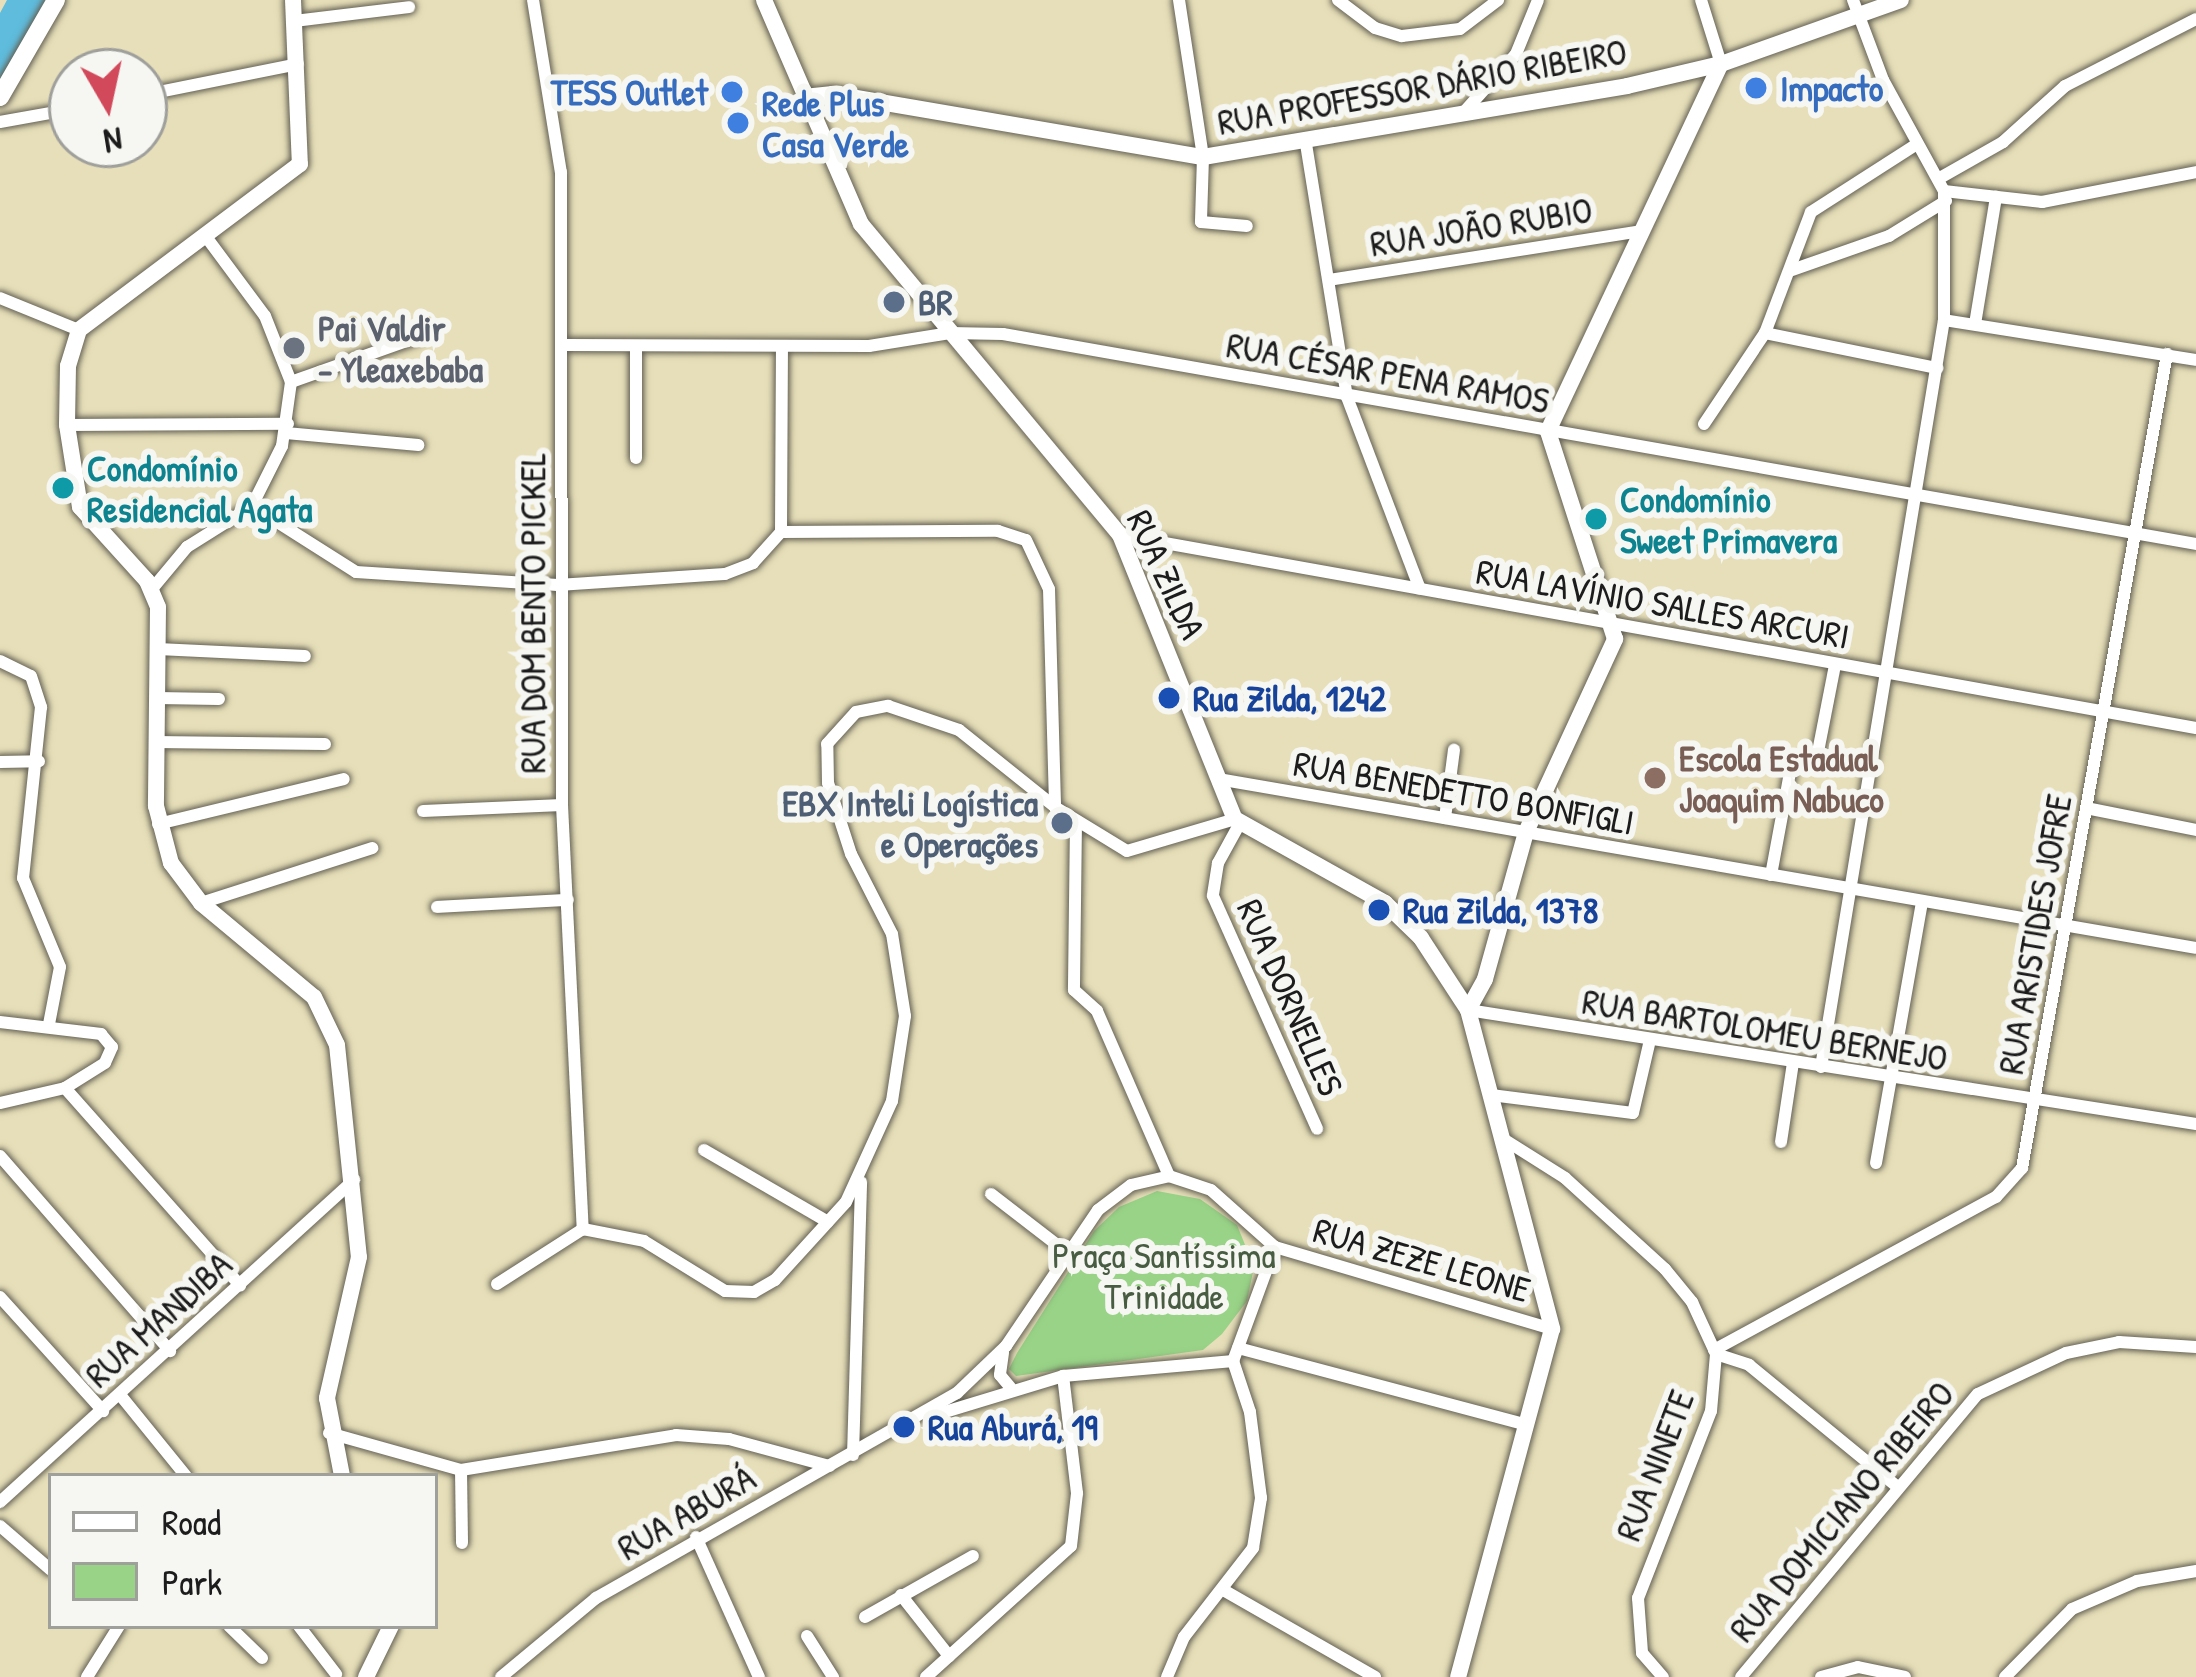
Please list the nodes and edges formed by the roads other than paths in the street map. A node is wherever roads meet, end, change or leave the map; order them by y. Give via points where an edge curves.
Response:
1 (56, 0) edge
2 (293, 0) edge
3 (533, 0) edge
4 (764, 0) edge
5 (1179, 0) edge
6 (1338, 0) edge
7 (1498, 0) edge
8 (1538, 0) edge
9 (1701, 0) edge
10 (1901, 0) edge
11 (409, 7) dead end
12 (1856, 8) edge
13 (2196, 19) edge
14 (294, 20) junction
15 (298, 64) junction
16 (1721, 64) junction
17 (168, 90) edge
18 (0, 97) edge
19 (804, 97) junction
20 (48, 113) edge
21 (1462, 119) junction
22 (0, 122) edge
23 (1306, 144) junction
24 (1917, 144) junction
25 (1203, 157) junction
26 (2196, 172) edge
27 (1943, 190) junction
28 (1996, 196) junction
29 (1247, 226) dead end
30 (1641, 231) junction
31 (207, 238) junction
32 (1792, 270) junction
33 (1329, 280) junction
34 (0, 298) edge
35 (1944, 320) junction
36 (1976, 324) junction
37 (79, 330) junction
38 (950, 333) junction
39 (1765, 333) junction
40 (424, 335) dead end
41 (565, 345) junction
42 (636, 346) junction
43 (782, 348) junction
44 (2167, 354) junction
45 (2196, 360) edge
46 (1936, 368) junction
47 (292, 382) junction
48 (1347, 397) junction
49 (1704, 424) dead end
50 (68, 425) junction
51 (287, 428) junction
52 (1548, 431) junction
53 (418, 445) dead end
54 (636, 458) dead end
55 (1914, 497) junction
56 (253, 506) junction
57 (781, 532) junction
58 (2133, 534) junction
59 (1120, 536) junction
60 (2196, 544) edge
61 (558, 585) junction
62 (152, 589) junction
63 (1420, 590) junction
64 (1616, 625) junction
65 (158, 649) junction
66 (305, 656) dead end
67 (0, 661) edge
68 (1835, 664) junction
69 (1884, 674) junction
70 (157, 698) junction
71 (219, 699) dead end
72 (2102, 712) junction
73 (2196, 728) edge
74 (155, 742) junction
75 (325, 744) dead end
76 (1454, 750) dead end
77 (39, 761) junction
78 (0, 762) edge
79 (1816, 762) dead end
80 (1791, 767) dead end
81 (344, 779) dead end
82 (1218, 779) junction
83 (562, 805) junction
84 (1055, 807) junction
85 (2086, 808) junction
86 (423, 811) dead end
87 (1445, 818) junction
88 (1076, 821) junction
89 (1238, 821) junction
90 (158, 824) junction
91 (2196, 830) edge
92 (1526, 832) junction
93 (372, 848) dead end
94 (1771, 875) junction
95 (1850, 889) junction
96 (568, 900) junction
97 (1922, 901) junction
98 (201, 903) junction
99 (437, 907) dead end
100 (2066, 927) junction
101 (2196, 948) edge
102 (1468, 1010) junction
103 (4, 1019) edge
104 (49, 1024) junction
105 (1649, 1044) junction
106 (1793, 1064) junction
107 (1821, 1067) junction
108 (1891, 1081) junction
109 (65, 1088) junction
110 (1491, 1095) junction
111 (2037, 1098) junction
112 (0, 1102) edge
113 (2196, 1124) edge
114 (1317, 1129) dead end
115 (1505, 1140) junction
116 (1781, 1142) dead end
117 (704, 1150) dead end
118 (0, 1156) edge
119 (1876, 1163) dead end
120 (861, 1174) junction
121 (1169, 1176) junction
122 (356, 1178) junction
123 (991, 1194) dead end
124 (828, 1222) junction
125 (583, 1229) junction
126 (1275, 1247) junction
127 (1070, 1253) junction
128 (497, 1284) dead end
129 (240, 1285) junction
130 (0, 1297) edge
131 (1552, 1329) junction
132 (1006, 1346) junction
133 (2196, 1347) edge
134 (170, 1351) junction
135 (1715, 1352) junction
136 (1236, 1355) junction
137 (1063, 1376) junction
138 (1010, 1388) junction
139 (121, 1396) junction
140 (103, 1411) junction
141 (915, 1422) junction
142 (1527, 1425) junction
143 (328, 1432) junction
144 (853, 1455) junction
145 (830, 1466) junction
146 (461, 1470) junction
147 (184, 1473) edge
148 (341, 1473) edge
149 (1895, 1485) junction
150 (0, 1502) edge
151 (0, 1526) edge
152 (696, 1537) junction
153 (462, 1543) dead end
154 (973, 1556) dead end
155 (48, 1567) edge
156 (2196, 1571) edge
157 (1225, 1591) junction
158 (902, 1595) junction
159 (865, 1617) dead end
160 (117, 1629) edge
161 (232, 1629) edge
162 (301, 1629) edge
163 (390, 1629) edge
164 (807, 1636) dead end
165 (950, 1656) junction
166 (262, 1658) dead end
167 (1857, 1672) edge
168 (336, 1673) dead end
169 (87, 1677) edge
170 (366, 1677) edge
171 (501, 1677) edge
172 (759, 1677) edge
173 (833, 1677) edge
174 (926, 1677) edge
175 (1167, 1677) edge
176 (1375, 1677) edge
177 (1458, 1677) edge
178 (1663, 1677) edge
179 (1741, 1677) edge
180 (1821, 1677) edge
181 (1905, 1677) edge
182 (2006, 1677) edge

1 - 18 main road
2 - 14 street
3 - 41 street, RUA DOM BENTO PICKEL via 558,128
4 - 19 street, RUA ZILDA
5 - 25 street
6 - 7 street via 1375,28 1402,36 1460,29
8 - 21 street via 1516,54
9 - 16 street
10 - 12 street, RUA PROFESSOR DÁRIO RIBEIRO
11 - 14 street
12 - 16 street, RUA PROFESSOR DÁRIO RIBEIRO
12 - 24 street
13 - 27 street via 2065,86
14 - 15 street
15 - 17 street
15 - 31 street via 300,164
16 - 21 street, RUA PROFESSOR DÁRIO RIBEIRO
16 - 30 street
19 - 25 street, RUA PROFESSOR DÁRIO RIBEIRO via 832,94
19 - 38 street, RUA ZILDA via 860,224
20 - 22 street
21 - 23 street, RUA PROFESSOR DÁRIO RIBEIRO
23 - 25 street, RUA PROFESSOR DÁRIO RIBEIRO
23 - 33 street
24 - 27 street
24 - 32 street via 1811,212
25 - 29 street via 1201,222
26 - 28 street via 2042,202
27 - 28 street
27 - 32 street via 1889,236
27 - 35 street
28 - 36 street
30 - 33 street, RUA JOÃO RUBIO
30 - 52 street
31 - 37 street
31 - 47 street via 279,340
32 - 39 street
33 - 48 street
34 - 37 street
35 - 36 street
35 - 46 street
36 - 44 street
37 - 50 street via 68,366
38 - 43 street, RUA CÉSAR PENA RAMOS
38 - 48 street, RUA CÉSAR PENA RAMOS via 1003,334
38 - 59 street, RUA ZILDA
39 - 46 street
39 - 49 street
40 - 47 street
41 - 42 street, RUA CÉSAR PENA RAMOS
41 - 61 street, RUA DOM BENTO PICKEL
42 - 43 street, RUA CÉSAR PENA RAMOS
42 - 54 street
43 - 57 street
44 - 45 street
44 - 58 street, RUA ARISTIDES JOFRE
46 - 55 street
47 - 51 street
48 - 52 street, RUA CÉSAR PENA RAMOS
48 - 63 street
50 - 51 street
50 - 62 street via 86,518
51 - 53 street
51 - 56 street
52 - 55 street, RUA CÉSAR PENA RAMOS
52 - 64 street
55 - 58 street, RUA CÉSAR PENA RAMOS
55 - 69 street
56 - 61 street via 356,572
56 - 62 street via 187,547
57 - 61 street via 767,552 725,574
57 - 84 street via 998,531 1027,540 1049,589
58 - 60 street, RUA CÉSAR PENA RAMOS
58 - 72 street, RUA ARISTIDES JOFRE
59 - 63 street, RUA LAVÍNIO SALLES ARCURI
59 - 82 street, RUA ZILDA
61 - 83 street, RUA DOM BENTO PICKEL
62 - 65 street
63 - 64 street, RUA LAVÍNIO SALLES ARCURI
64 - 68 street, RUA LAVÍNIO SALLES ARCURI
64 - 92 street via 1597,692
65 - 66 street
65 - 70 street
67 - 77 street via 21,668 38,690
68 - 69 street, RUA LAVÍNIO SALLES ARCURI
68 - 79 street
69 - 72 street, RUA LAVÍNIO SALLES ARCURI
69 - 95 street
70 - 71 street
70 - 74 street
72 - 73 street, RUA LAVÍNIO SALLES ARCURI
72 - 85 street, RUA ARISTIDES JOFRE
74 - 75 street
74 - 90 street
76 - 87 street
77 - 78 street
77 - 104 street via 23,878 59,967
80 - 94 street
81 - 90 street
82 - 87 street, RUA BENEDETTO BONFIGLI
82 - 89 street, RUA ZILDA
83 - 86 street
83 - 96 street, RUA DOM BENTO PICKEL
84 - 88 street
84 - 120 street via 985,744 923,715 870,706 838,725 827,744 838,821 892,934 904,1004 900,1074
85 - 91 street
85 - 100 street, RUA ARISTIDES JOFRE
87 - 92 street, RUA BENEDETTO BONFIGLI
88 - 89 street via 1135,853
88 - 121 street via 1074,990 1097,1011
89 - 102 street via 1403,918
89 - 114 street, RUA DORNELLES via 1218,863 1214,896
90 - 98 street via 171,863
92 - 94 street, RUA BENEDETTO BONFIGLI
92 - 102 street via 1485,979
93 - 98 street
94 - 95 street, RUA BENEDETTO BONFIGLI
95 - 97 street, RUA BENEDETTO BONFIGLI
95 - 107 street
96 - 99 street
96 - 125 street, RUA DOM BENTO PICKEL
97 - 100 street, RUA BENEDETTO BONFIGLI
97 - 108 street
98 - 122 street via 325,1012 347,1094
100 - 101 street, RUA BENEDETTO BONFIGLI
100 - 111 street, RUA ARISTIDES JOFRE
102 - 105 street, RUA BARTOLOMEU BERNEJO
102 - 110 street
103 - 104 street
104 - 109 street via 106,1036 110,1058
105 - 106 street, RUA BARTOLOMEU BERNEJO
105 - 110 street via 1633,1114
106 - 107 street, RUA BARTOLOMEU BERNEJO
106 - 116 street
107 - 108 street, RUA BARTOLOMEU BERNEJO
108 - 111 street, RUA BARTOLOMEU BERNEJO
108 - 119 street
109 - 112 street
109 - 129 street
110 - 115 street
111 - 113 street, RUA BARTOLOMEU BERNEJO
111 - 135 street, RUA ARISTIDES JOFRE via 2021,1168 1996,1197
115 - 131 street
115 - 135 street, RUA NINETE via 1565,1178 1665,1269 1693,1302
117 - 124 street
118 - 134 street
120 - 124 street
120 - 144 street
121 - 126 street via 1210,1190
121 - 127 street via 1114,1194
122 - 129 street, RUA MANDIBA
122 - 143 street via 359,1257 333,1361
123 - 127 street
124 - 125 street via 767,1287 739,1294 662,1248
125 - 128 street
126 - 131 street, RUA ZEZE LEONE
126 - 136 street
127 - 132 street, RUA ABURÁ
129 - 134 street, RUA MANDIBA
130 - 140 street
131 - 142 street
132 - 138 street via 999,1370
132 - 141 street, RUA ABURÁ
133 - 149 street, RUA DOMICIANO RIBEIRO via 2119,1342 2020,1370 1978,1394
134 - 139 street, RUA MANDIBA
135 - 149 street via 1748,1365
135 - 178 street, RUA NINETE via 1706,1425 1638,1598 1642,1653
136 - 137 street, RUA ABURÁ
136 - 142 street
136 - 157 street via 1261,1498 1253,1548
137 - 138 street, RUA ABURÁ
137 - 165 street via 1077,1493 1071,1546
138 - 141 street, RUA ABURÁ
139 - 140 street, RUA MANDIBA
139 - 147 street
140 - 150 street, RUA MANDIBA
141 - 144 street, RUA ABURÁ
142 - 177 street
143 - 146 street
143 - 148 street
144 - 145 street, RUA ABURÁ
145 - 146 street via 729,1439 676,1435
145 - 152 street, RUA ABURÁ
146 - 153 street
149 - 179 street, RUA DOMICIANO RIBEIRO
151 - 155 street
152 - 171 street, RUA ABURÁ via 596,1598
152 - 172 street
154 - 158 street
156 - 182 street via 2137,1581 2072,1609
157 - 175 street via 1184,1636
157 - 176 street
158 - 159 street
158 - 165 street
160 - 169 street
161 - 166 street
162 - 168 street
163 - 170 street
164 - 173 street
165 - 174 street
167 - 180 street
167 - 181 street

